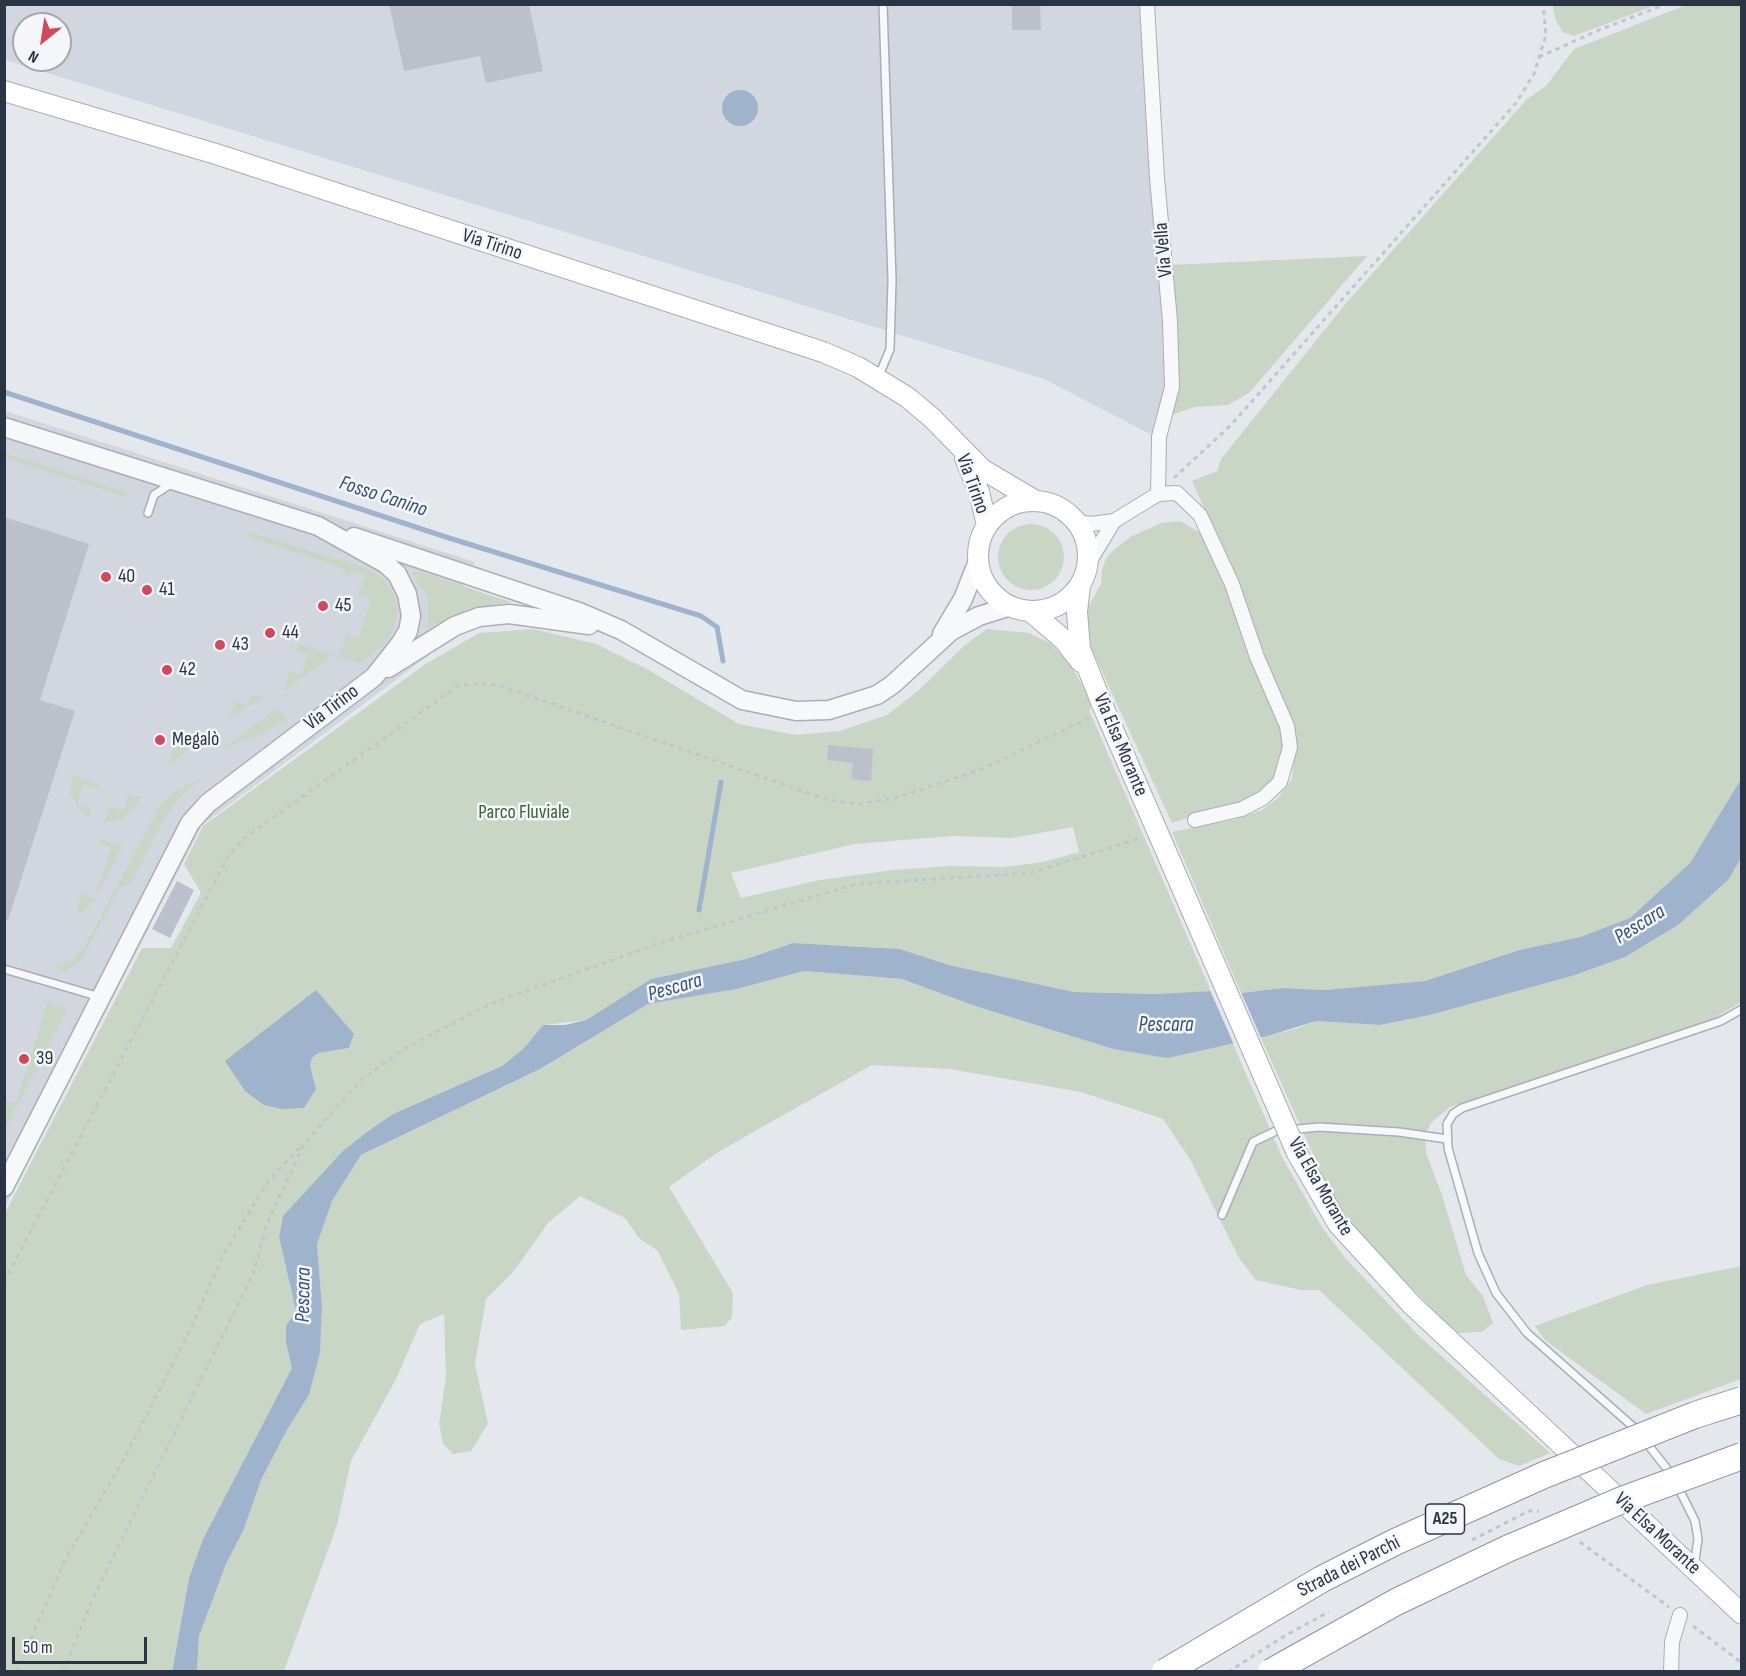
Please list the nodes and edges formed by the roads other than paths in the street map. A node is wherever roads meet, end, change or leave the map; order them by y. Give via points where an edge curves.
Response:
1 (883, 4) edge
2 (1147, 4) edge
3 (4, 90) edge
4 (878, 378) junction
5 (4, 427) edge
6 (957, 443) junction
7 (177, 481) junction
8 (1158, 494) junction
9 (1034, 500) junction
10 (148, 513) dead end
11 (1114, 521) junction
12 (1077, 522) junction
13 (987, 525) junction
14 (318, 526) junction
15 (978, 561) junction
16 (1088, 564) junction
17 (1080, 585) junction
18 (1011, 606) junction
19 (1030, 611) junction
20 (621, 630) junction
21 (925, 653) junction
22 (1088, 671) junction
23 (374, 677) junction
24 (1195, 820) dead end
25 (4, 969) edge
26 (102, 997) junction
27 (1742, 1009) edge
28 (1447, 1139) junction
29 (4, 1187) edge
30 (1222, 1215) dead end
31 (1742, 1400) edge
32 (1742, 1456) edge
33 (1694, 1568) junction
34 (1742, 1614) edge
35 (1680, 1615) road end
36 (1165, 1671) edge
37 (1271, 1671) edge
38 (1671, 1671) edge

1 - 4 lane via 892,280 890,349
2 - 8 street, Via Vella via 1172,387 1160,437
3 - 4 main road, Via Tirino via 216,154 823,352
4 - 6 main road, Via Tirino via 916,404
5 - 7 street, Via Tirino
6 - 9 main road, Via Tirino via 998,481
6 - 13 main road, Via Tirino via 972,472
7 - 10 lane via 158,490
7 - 14 street, Via Tirino
8 - 11 street
8 - 24 street via 1177,493 1200,515 1232,584 1289,736 1290,747 1280,782 1263,798 1242,809
9 - 12 main road via 1058,507
9 - 13 main road via 1007,507
11 - 12 street
11 - 16 street
12 - 16 main road via 1087,542
13 - 15 main road via 979,542
14 - 20 street via 579,612
14 - 23 street, Via Tirino via 386,564 405,587 410,624
15 - 18 main road via 991,592
15 - 21 street via 957,611
16 - 17 main road
17 - 19 main road via 1063,603
17 - 22 main road, Via Elsa Morante via 1077,632
18 - 19 main road
18 - 21 street via 968,621
19 - 22 main road, Via Elsa Morante via 1063,639
20 - 21 street via 742,700 796,711 829,710 877,695
20 - 23 street via 539,616 493,615 455,626
22 - 33 main road, Via Elsa Morante, bridge via 1096,711 1297,1153 1338,1224 1375,1267 1466,1357
23 - 26 street, Via Tirino via 208,803 190,823
25 - 26 lane
26 - 29 street, Via Tirino
27 - 28 lane via 1721,1021 1462,1108 1447,1124
28 - 30 lane via 1319,1127 1276,1131 1253,1142
28 - 33 lane via 1478,1253 1496,1293 1527,1333 1633,1425 1672,1475 1695,1521 1698,1539
31 - 36 highway, Strada dei Parchi / A25, bridge via 1619,1444 1469,1508 1322,1580
32 - 37 highway, bridge via 1622,1500 1507,1549 1396,1602
33 - 34 main road, Via Elsa Morante
35 - 38 street via 1672,1642

